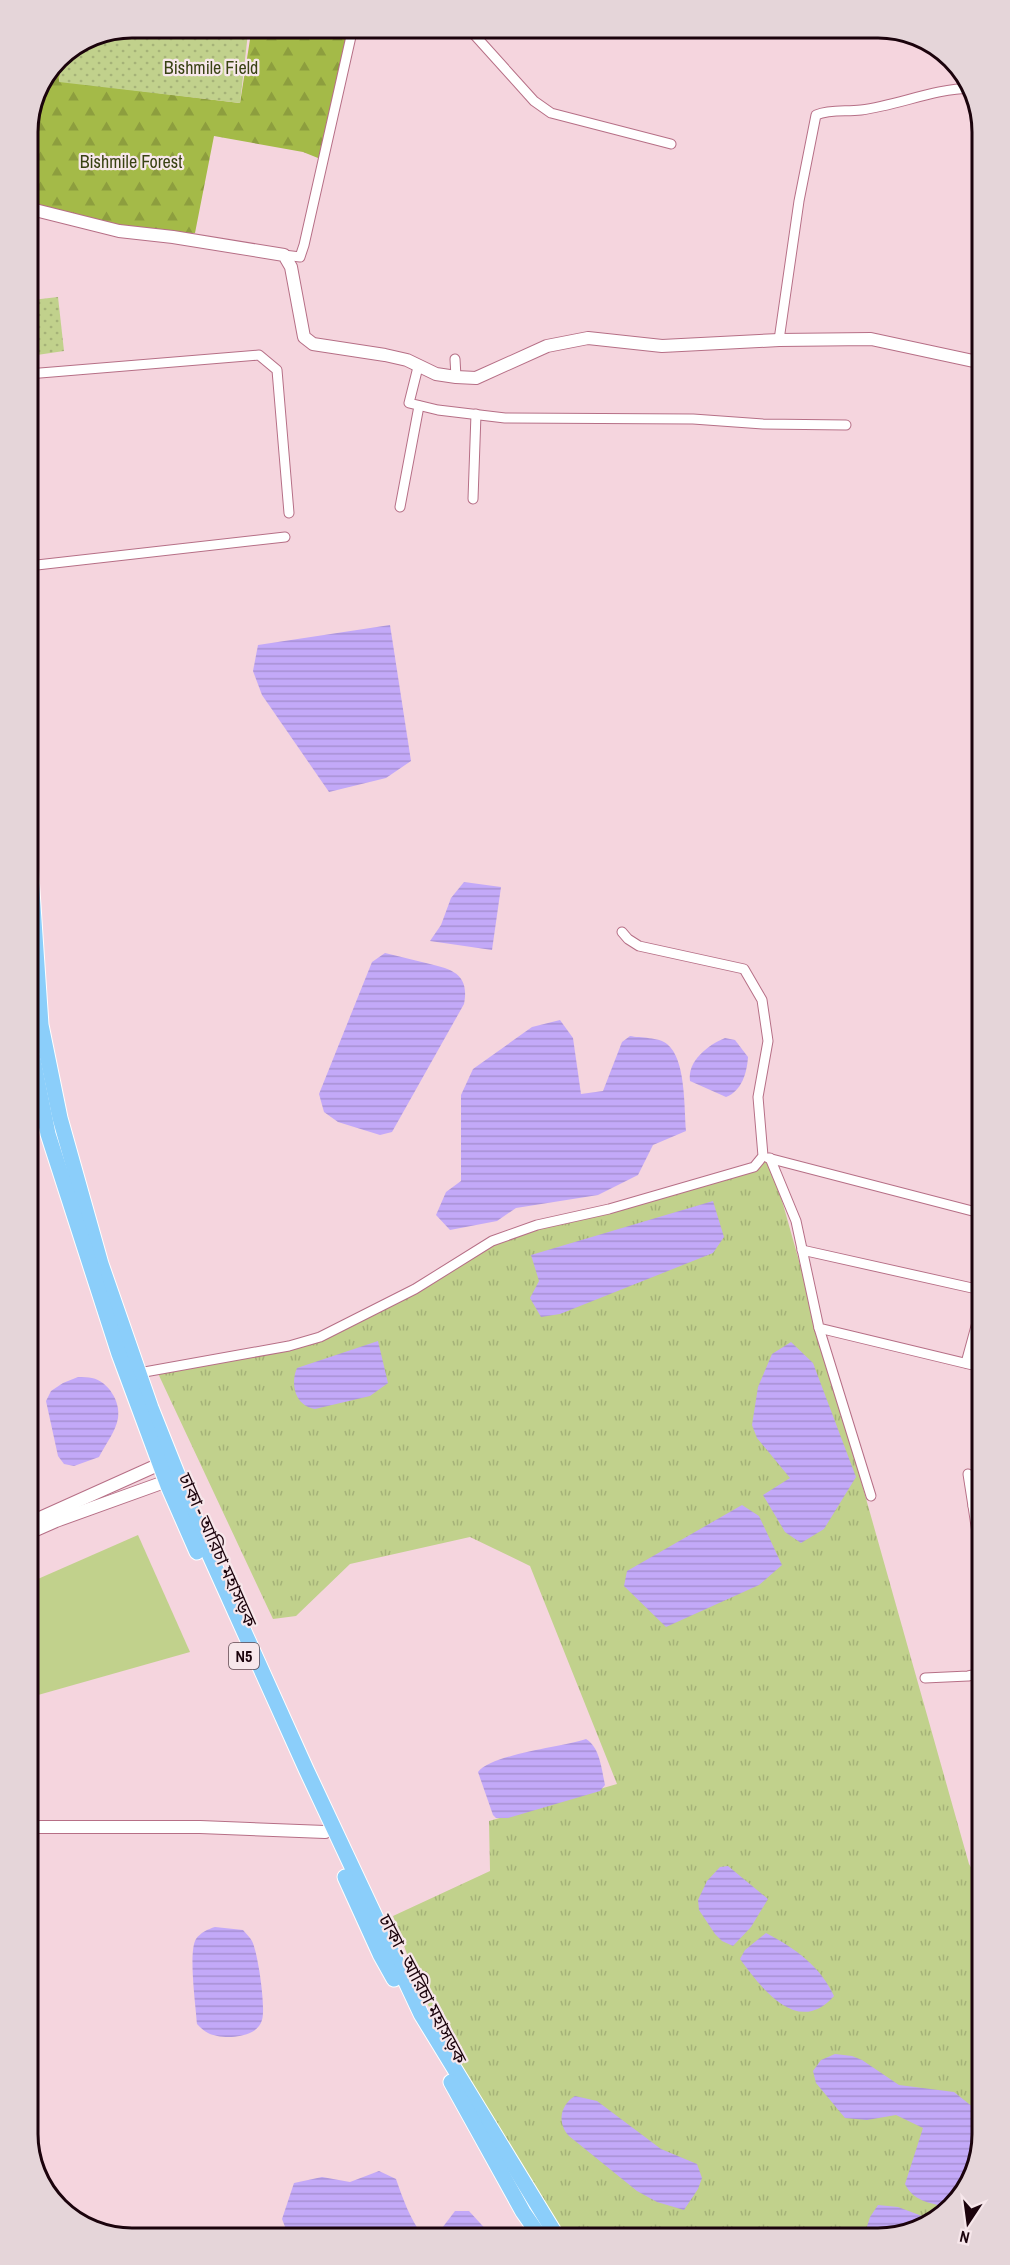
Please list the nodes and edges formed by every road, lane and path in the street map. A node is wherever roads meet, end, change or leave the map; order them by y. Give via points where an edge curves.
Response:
1 (351, 38) edge
2 (477, 38) edge
3 (962, 88) edge
4 (671, 144) dead end
5 (38, 211) edge
6 (284, 255) junction
7 (778, 339) junction
8 (455, 359) dead end
9 (972, 361) edge
10 (418, 367) junction
11 (38, 373) edge
12 (456, 377) junction
13 (419, 406) junction
14 (476, 414) junction
15 (846, 425) dead end
16 (473, 499) dead end
17 (400, 507) dead end
18 (289, 513) dead end
19 (285, 537) dead end
20 (38, 565) edge
21 (622, 932) dead end
22 (38, 980) edge
23 (38, 1084) edge
24 (767, 1157) junction
25 (972, 1211) edge
26 (802, 1250) junction
27 (972, 1288) edge
28 (819, 1328) junction
29 (972, 1341) edge
30 (966, 1363) junction
31 (972, 1364) edge
32 (139, 1372) junction
33 (160, 1464) junction
34 (968, 1474) dead end
35 (167, 1481) junction
36 (972, 1488) edge
37 (871, 1496) dead end
38 (38, 1519) edge
39 (38, 1529) edge
40 (972, 1675) edge
41 (925, 1678) dead end
42 (38, 1827) edge
43 (325, 1832) junction
44 (542, 2228) edge
45 (546, 2228) edge

1 - 6 street via 304,246 300,258
2 - 4 street via 534,101 551,113
3 - 7 street via 861,110 826,111 816,116
5 - 6 street via 119,231
6 - 10 street via 291,267 304,337 313,344 406,360
7 - 9 street via 871,339
7 - 12 street via 662,346 588,338 570,340 547,346 476,378
8 - 12 street
10 - 12 street
10 - 13 street via 409,403
11 - 18 street via 259,355 277,370
13 - 14 street
13 - 17 street
14 - 15 street via 505,418
14 - 16 street
19 - 20 street
21 - 24 street via 639,946 744,969 762,1000 768,1041 758,1097
22 - 32 highway, N5 via 41,1025 60,1118 101,1264
23 - 33 highway, ঢাকা - আরিচা মহাসড়ক / N5 via 48,1134 119,1354
24 - 25 street
24 - 26 street via 796,1221
24 - 32 street via 754,1167 492,1241 415,1289 320,1337
26 - 27 street
26 - 28 street
28 - 30 street
28 - 37 street
29 - 30 street
30 - 31 street
32 - 45 highway, N5 via 210,1556 421,2014
33 - 35 highway, ঢাকা - আরিচা মহাসড়ক / N5
33 - 38 street
34 - 36 street
35 - 39 street
35 - 43 highway, ঢাকা - আরিচা মহাসড়ক / N5
40 - 41 street
42 - 43 street
43 - 44 highway, ঢাকা - আরিচা মহাসড়ক / N5 via 380,1954 523,2212

